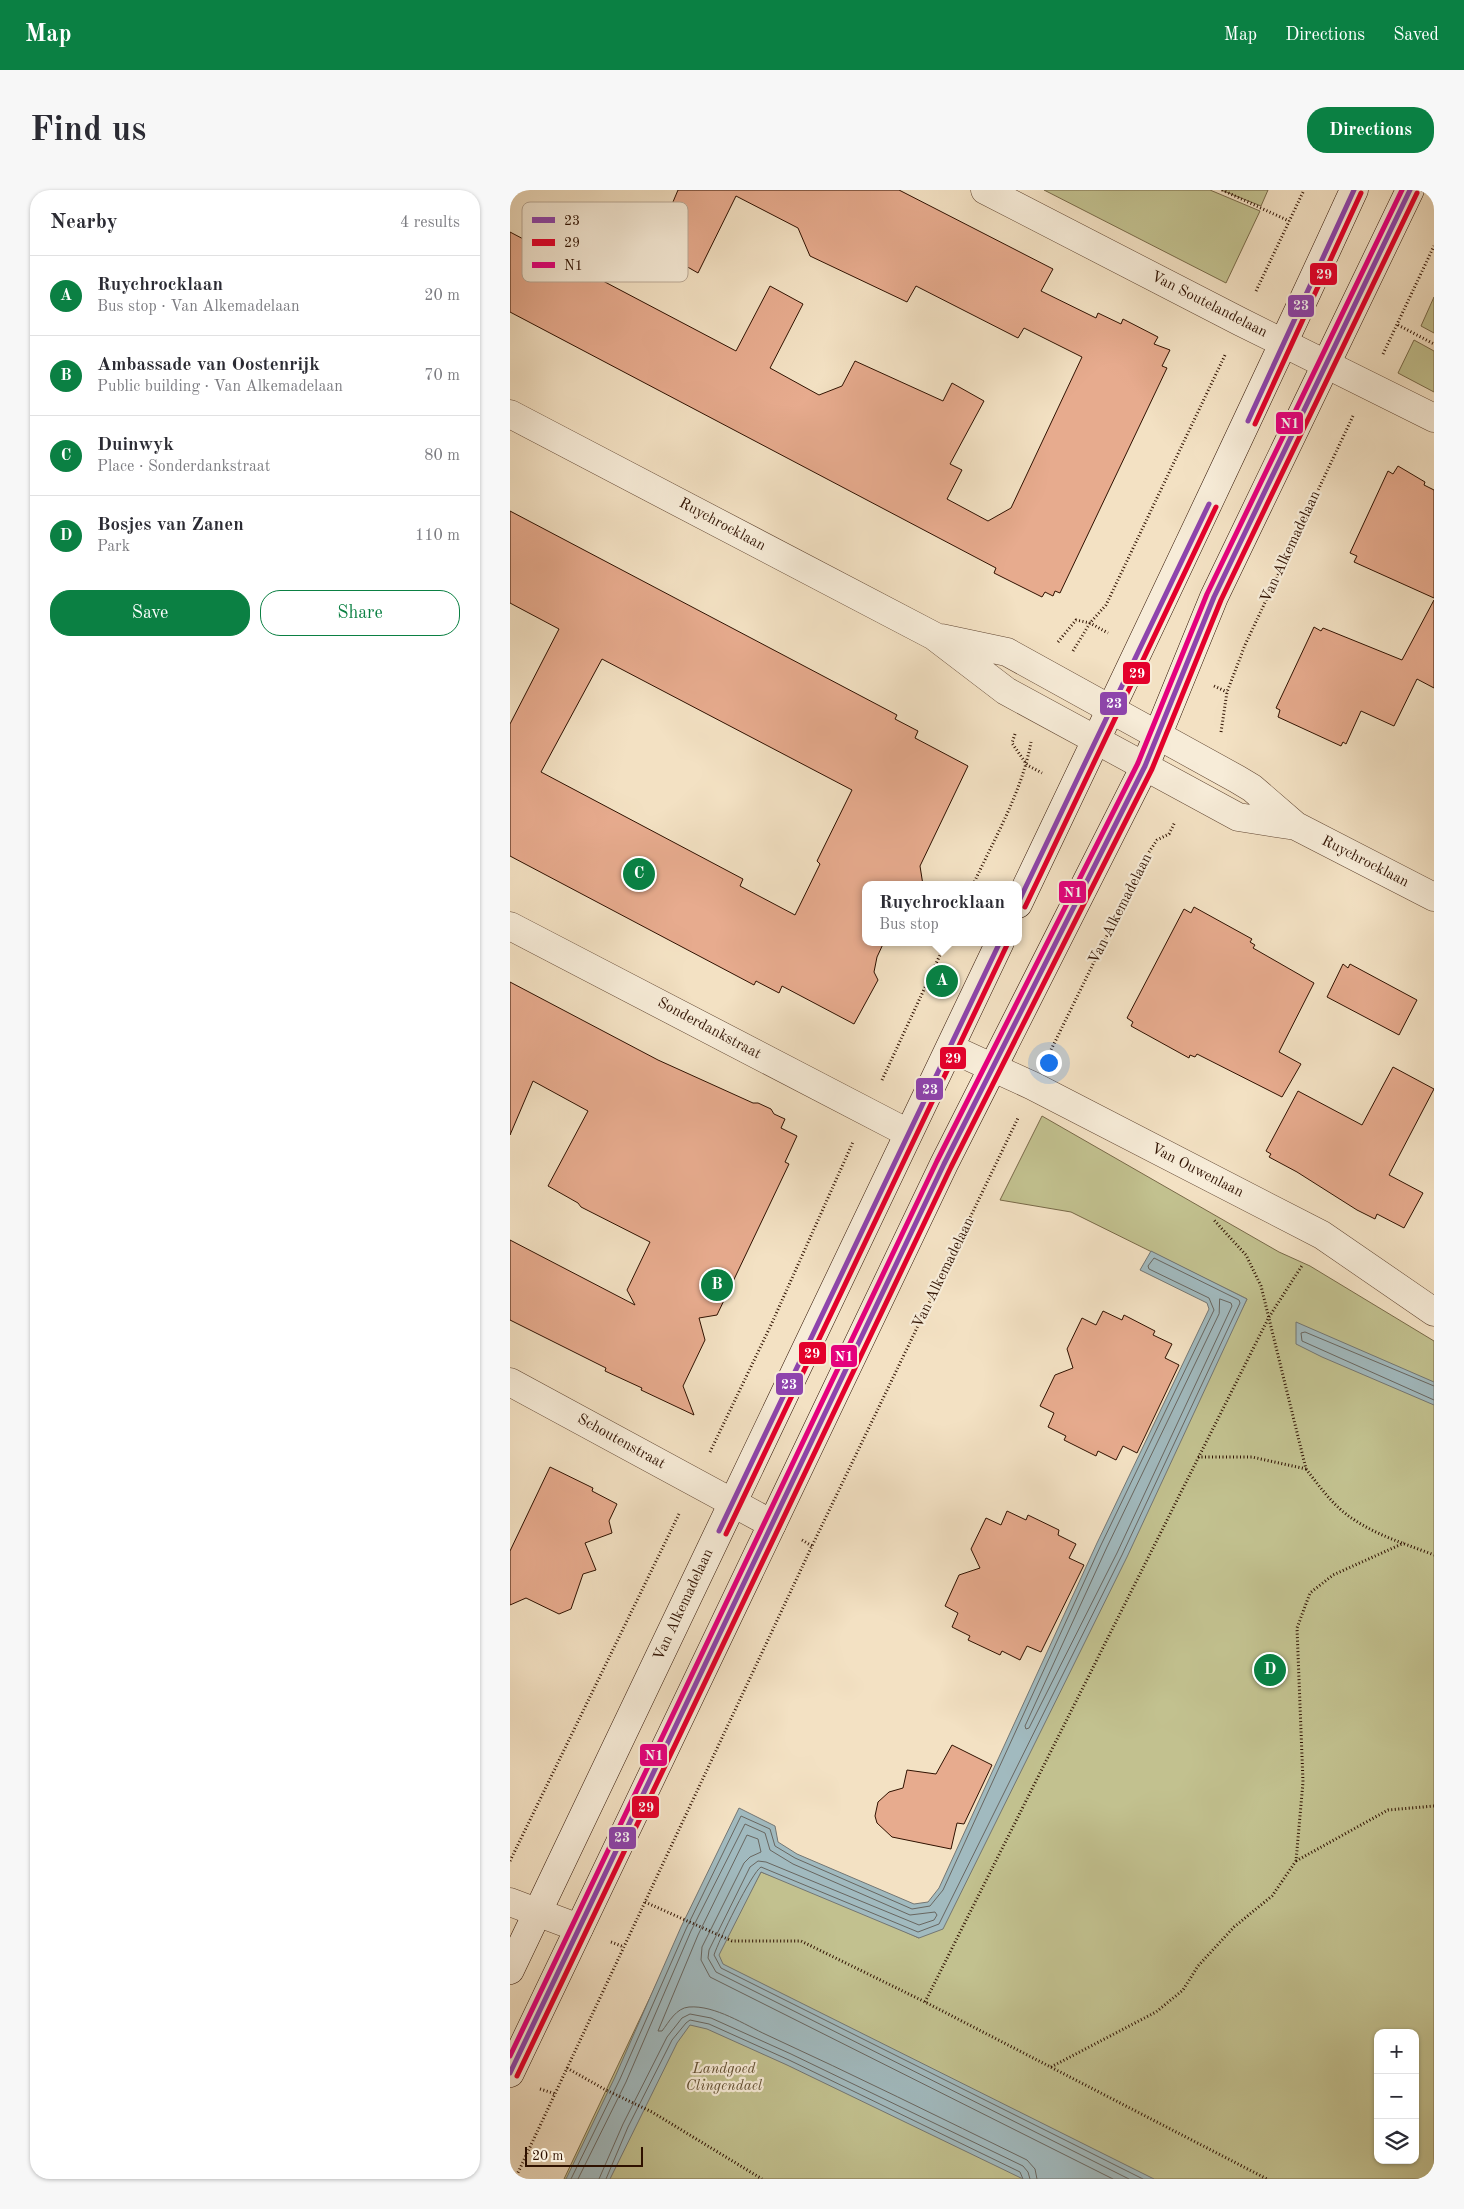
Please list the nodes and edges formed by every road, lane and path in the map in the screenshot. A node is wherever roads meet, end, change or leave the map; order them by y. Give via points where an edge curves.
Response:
1 (985, 190) edge
2 (1222, 190) edge
3 (1304, 190) edge
4 (1354, 190) edge
5 (1410, 190) edge
6 (1289, 221) junction
7 (1434, 246) edge
8 (1241, 322) junction
9 (1398, 325) junction
10 (1284, 344) junction
11 (1434, 344) edge
12 (1324, 364) junction
13 (1368, 385) junction
14 (510, 414) edge
15 (1434, 418) edge
16 (934, 636) junction
17 (1057, 680) junction
18 (1110, 709) junction
19 (1041, 711) junction
20 (1158, 736) junction
21 (1094, 739) junction
22 (1205, 762) junction
23 (1145, 766) junction
24 (1190, 791) junction
25 (1296, 826) junction
26 (975, 881) edge
27 (1022, 895) edge
28 (1434, 897) edge
29 (510, 926) edge
30 (944, 946) edge
31 (998, 946) edge
32 (950, 1048) junction
33 (994, 1067) junction
34 (1033, 1086) junction
35 (867, 1112) junction
36 (908, 1133) junction
37 (1206, 1212) dead end
38 (1322, 1235) junction
39 (1434, 1312) edge
40 (1269, 1317) junction
41 (510, 1382) edge
42 (1198, 1457) junction
43 (1306, 1469) junction
44 (695, 1482) junction
45 (733, 1503) junction
46 (772, 1524) junction
47 (1404, 1544) junction
48 (1434, 1555) edge
49 (1434, 1806) edge
50 (510, 1861) edge
51 (1296, 1861) junction
52 (510, 1902) edge
53 (645, 1902) junction
54 (538, 1911) junction
55 (579, 1928) junction
56 (510, 1970) edge
57 (925, 2002) junction
58 (1051, 2066) junction
59 (567, 2068) junction
60 (510, 2074) edge
61 (515, 2179) edge
62 (762, 2179) edge
63 (1267, 2179) edge

1 - 8 main road, Van Soutelandelaan
2 - 6 path
3 - 6 path
4 - 10 main road
5 - 12 main road
6 - 8 path
7 - 9 path, Van Alkemadelaan
8 - 10 main road, Van Soutelandelaan
8 - 17 path via 1106,605 1090,623
9 - 11 path
9 - 13 path, Van Alkemadelaan
10 - 12 main road, Van Soutelandelaan
10 - 18 main road
12 - 13 main road, Van Soutelandelaan
12 - 20 main road via 1214,597
13 - 15 main road, Van Soutelandelaan
13 - 22 path, Van Alkemadelaan via 1245,645 1227,692 1222,728
14 - 16 main road, Ruychrocklaan
16 - 17 main road, Ruychrocklaan via 1007,652
16 - 19 main road, Ruychrocklaan via 991,682
17 - 18 main road, Ruychrocklaan
18 - 20 main road, Ruychrocklaan
18 - 21 main road
19 - 21 main road, Ruychrocklaan
19 - 26 path via 1033,728 1027,765
20 - 22 main road, Ruychrocklaan
20 - 23 main road
21 - 23 main road, Ruychrocklaan
21 - 27 main road
22 - 25 main road, Ruychrocklaan via 1252,788
23 - 24 main road, Ruychrocklaan
23 - 33 main road
24 - 25 main road, Ruychrocklaan via 1238,817
24 - 34 path, Van Alkemadelaan via 1168,834 1156,840 1145,858
25 - 28 main road, Ruychrocklaan
29 - 35 main road, Sonderdankstraat
30 - 35 path
31 - 32 main road, Van Alkemadelaan
32 - 33 main road, Van Ouwenlaan
32 - 36 main road, Van Alkemadelaan
33 - 34 main road, Van Ouwenlaan
33 - 46 main road via 944,1164
34 - 38 main road, Van Ouwenlaan
34 - 53 path, Van Alkemadelaan
35 - 36 main road, Sonderdankstraat
35 - 44 path via 771,1325
36 - 45 main road, Van Alkemadelaan
37 - 40 path via 1246,1255 1261,1286
38 - 39 main road, Van Ouwenlaan
38 - 40 path
40 - 42 path
40 - 43 path
41 - 44 main road, Schoutenstraat
42 - 43 path via 1252,1457
42 - 57 path
43 - 47 path via 1324,1493 1352,1519
44 - 45 main road, Schoutenstraat
44 - 50 path
45 - 46 main road, Schoutenstraat
45 - 54 main road, Van Alkemadelaan
46 - 55 main road
47 - 48 path
47 - 51 path via 1333,1575 1310,1593 1297,1628 1303,1782
49 - 51 path via 1388,1810
51 - 58 path via 1272,1896 1234,1927 1198,1966 1183,1990 1156,2012
52 - 54 main road
53 - 57 path via 732,1941 801,1941
53 - 59 path, Van Alkemadelaan
54 - 55 main road
54 - 56 main road, Van Alkemadelaan
55 - 60 main road
57 - 58 path
58 - 63 path
59 - 61 path, Van Alkemadelaan
59 - 62 path via 652,2112

